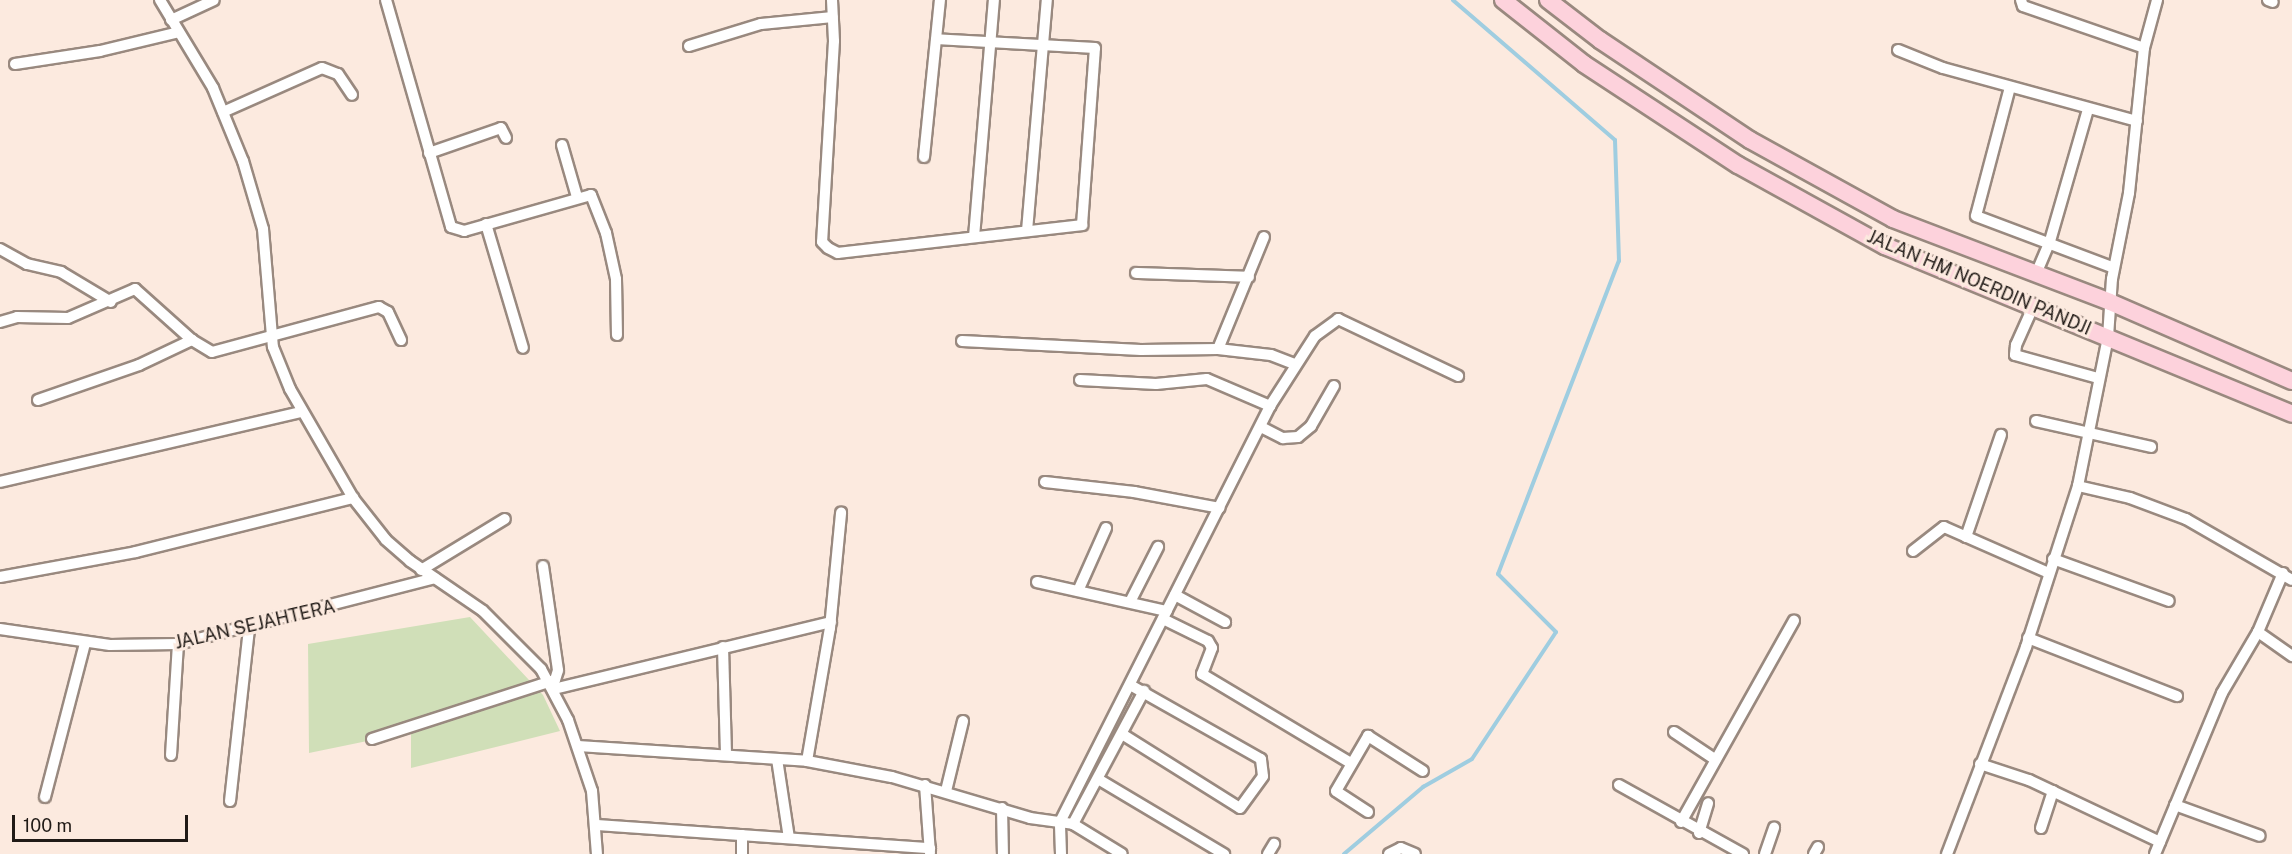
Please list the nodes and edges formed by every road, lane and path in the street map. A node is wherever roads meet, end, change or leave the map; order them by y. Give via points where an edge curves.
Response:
1 (160, 0) edge
2 (214, 0) edge
3 (386, 0) edge
4 (832, 0) edge
5 (940, 0) edge
6 (994, 0) edge
7 (1047, 0) edge
8 (1503, 0) edge
9 (1548, 0) edge
10 (2021, 0) edge
11 (2157, 0) edge
12 (833, 17) junction
13 (171, 20) junction
14 (179, 32) junction
15 (936, 39) junction
16 (990, 45) junction
17 (689, 46) dead end
18 (1043, 46) junction
19 (2144, 48) junction
20 (1898, 50) dead end
21 (15, 64) dead end
22 (2010, 87) junction
23 (352, 95) dead end
24 (2088, 109) junction
25 (223, 112) junction
26 (2137, 121) junction
27 (506, 138) dead end
28 (562, 145) dead end
29 (429, 153) junction
30 (924, 157) dead end
31 (577, 197) junction
32 (486, 224) junction
33 (1027, 231) junction
34 (974, 237) junction
35 (1264, 237) dead end
36 (2049, 242) junction
37 (0, 249) edge
38 (2114, 268) junction
39 (1136, 273) dead end
40 (2036, 274) junction
41 (1249, 277) junction
42 (111, 302) junction
43 (2110, 302) junction
44 (2033, 307) junction
45 (0, 322) edge
46 (616, 334) dead end
47 (272, 336) junction
48 (2108, 337) junction
49 (192, 340) junction
50 (401, 340) dead end
51 (962, 341) dead end
52 (523, 348) dead end
53 (1218, 349) junction
54 (1294, 364) junction
55 (1458, 376) dead end
56 (2098, 378) junction
57 (1080, 380) dead end
58 (2292, 381) edge
59 (1334, 386) dead end
60 (38, 400) dead end
61 (1270, 406) junction
62 (302, 412) junction
63 (2292, 414) edge
64 (2037, 421) dead end
65 (1261, 427) junction
66 (2088, 433) junction
67 (2001, 435) dead end
68 (2151, 447) dead end
69 (0, 482) edge
70 (1045, 482) dead end
71 (2078, 486) junction
72 (353, 498) junction
73 (1220, 508) junction
74 (841, 513) dead end
75 (505, 519) dead end
76 (1106, 528) dead end
77 (1966, 537) junction
78 (1158, 547) dead end
79 (1913, 551) dead end
80 (2053, 559) junction
81 (543, 566) dead end
82 (421, 570) junction
83 (2049, 573) junction
84 (0, 577) edge
85 (2287, 577) edge
86 (435, 578) junction
87 (1037, 582) dead end
88 (1078, 591) junction
89 (1175, 595) junction
90 (2169, 601) dead end
91 (1130, 602) junction
92 (1165, 615) junction
93 (1794, 621) dead end
94 (831, 622) junction
95 (1225, 622) dead end
96 (249, 628) junction
97 (0, 629) edge
98 (2258, 632) junction
99 (2028, 638) junction
100 (85, 643) junction
101 (178, 644) junction
102 (723, 647) junction
103 (2292, 656) edge
104 (1132, 686) junction
105 (552, 687) junction
106 (1144, 691) junction
107 (2178, 696) dead end
108 (963, 721) dead end
109 (1674, 732) dead end
110 (1122, 734) junction
111 (372, 739) dead end
112 (578, 746) junction
113 (171, 755) dead end
114 (726, 755) junction
115 (777, 759) junction
116 (1716, 760) junction
117 (807, 761) junction
118 (1351, 763) junction
119 (1980, 764) junction
120 (1423, 771) dead end
121 (1098, 779) junction
122 (925, 785) junction
123 (1618, 785) dead end
124 (946, 791) junction
125 (2053, 791) junction
126 (45, 797) dead end
127 (230, 801) dead end
128 (1708, 803) dead end
129 (2175, 805) junction
130 (1002, 808) junction
131 (1368, 812) dead end
132 (1060, 822) junction
133 (1681, 822) junction
134 (1073, 824) junction
135 (597, 825) junction
136 (1774, 828) dead end
137 (2041, 828) dead end
138 (1699, 833) junction
139 (742, 835) junction
140 (2260, 836) dead end
141 (789, 838) junction
142 (2160, 842) junction
143 (930, 851) edge
144 (1948, 852) edge
145 (1119, 853) edge
146 (597, 854) edge
147 (742, 854) edge
148 (1003, 854) edge
149 (1061, 854) edge
150 (1224, 854) edge
151 (1389, 854) edge
152 (1414, 854) edge
153 (1743, 854) edge
154 (1765, 854) edge
155 (1960, 854) edge
156 (2155, 854) edge

1 - 13 street
2 - 13 street
3 - 29 street
4 - 12 street
5 - 15 street
6 - 16 street
7 - 18 street
8 - 44 main road, JALAN HM NOERDIN PANDJI via 1584,63 1738,165 1885,246
9 - 40 main road, JALAN HM NOERDIN PANDJI via 1600,40 1750,140 1893,219
10 - 19 street via 2024,6
11 - 19 street
12 - 17 street via 761,24
12 - 34 street via 822,242 838,253
13 - 14 street
14 - 21 street via 100,51
14 - 25 street
15 - 16 street
15 - 30 street
16 - 18 street
16 - 34 street
18 - 33 street
18 - 33 street via 1095,48 1083,223
19 - 26 street
20 - 22 street via 1942,68
22 - 24 street
22 - 36 street via 1975,213 1978,218
23 - 25 street via 338,74 322,68
24 - 26 street
24 - 36 street
25 - 47 street via 243,161 263,229
26 - 38 street via 2129,194
27 - 29 street via 501,128
28 - 31 street
29 - 32 street via 451,227 464,231
31 - 32 street
31 - 46 street via 593,196 606,233 616,279
32 - 52 street
33 - 34 street
35 - 41 street
36 - 38 street
36 - 40 street
37 - 42 street via 27,264 62,272
38 - 43 street
39 - 41 street
40 - 43 main road, JALAN HM NOERDIN PANDJI
41 - 53 street
42 - 45 street via 68,318 17,316
42 - 49 street via 135,289
43 - 48 street
43 - 58 main road, JALAN HM NOERDIN PANDJI
44 - 48 main road, JALAN HM NOERDIN PANDJI
44 - 56 street via 2016,345 2016,355
47 - 49 street via 216,352
47 - 50 street via 379,307 388,312
47 - 62 street via 278,364
48 - 56 street
48 - 63 main road, JALAN HM NOERDIN PANDJI
49 - 60 street via 140,365
51 - 53 street via 1141,350
53 - 54 street via 1271,355
54 - 55 street via 1315,336 1336,319
54 - 61 street
56 - 66 street
57 - 61 street via 1144,384 1207,379
59 - 65 street via 1311,426 1298,437 1283,438
61 - 65 street
62 - 69 street
62 - 72 street
64 - 66 street
65 - 73 street
66 - 68 street
66 - 71 street
67 - 77 street
70 - 73 street via 1134,492
71 - 80 street
71 - 85 street via 2130,498 2186,519
72 - 82 street via 386,540
72 - 84 street via 136,552
73 - 89 street
74 - 94 street
75 - 82 street
76 - 88 street
77 - 79 street via 1944,527
77 - 83 street
78 - 91 street
80 - 83 street
80 - 90 street
81 - 105 street via 558,670
82 - 86 street
83 - 99 street
85 - 98 street
86 - 96 street, JALAN SEJAHTERA
86 - 105 street via 506,632 541,669
87 - 88 street
88 - 91 street
89 - 92 street
89 - 95 street
91 - 92 street
92 - 104 street
92 - 118 street via 1212,648 1202,674
93 - 116 street
94 - 102 street
94 - 117 street
96 - 101 street, JALAN SEJAHTERA
96 - 127 street
97 - 100 street, JALAN SEJAHTERA
98 - 103 street
98 - 129 street via 2222,693
99 - 107 street
99 - 119 street
100 - 101 street, JALAN SEJAHTERA
100 - 126 street
101 - 113 street
102 - 105 street
102 - 114 street
104 - 106 street
104 - 132 street
105 - 111 street
105 - 112 street
106 - 110 street
106 - 110 street via 1261,759 1265,770 1260,782 1240,808
108 - 124 street
109 - 116 street
110 - 121 street
112 - 114 street
112 - 135 street
114 - 115 street
115 - 117 street
115 - 141 street
116 - 133 street
117 - 122 street
118 - 120 street via 1368,736
118 - 131 street via 1336,791
119 - 125 street
119 - 144 street
121 - 134 street
121 - 150 street
122 - 124 street
122 - 143 street
123 - 133 street
124 - 130 street
125 - 137 street
125 - 142 street
128 - 138 street
129 - 140 street
129 - 142 street
130 - 132 street
130 - 148 street
132 - 134 street
132 - 149 street
133 - 138 street
134 - 145 street
135 - 139 street
135 - 146 street
136 - 154 street
138 - 153 street
139 - 141 street
139 - 147 street
141 - 143 street
142 - 156 street
144 - 155 street
151 - 152 street via 1401,848

